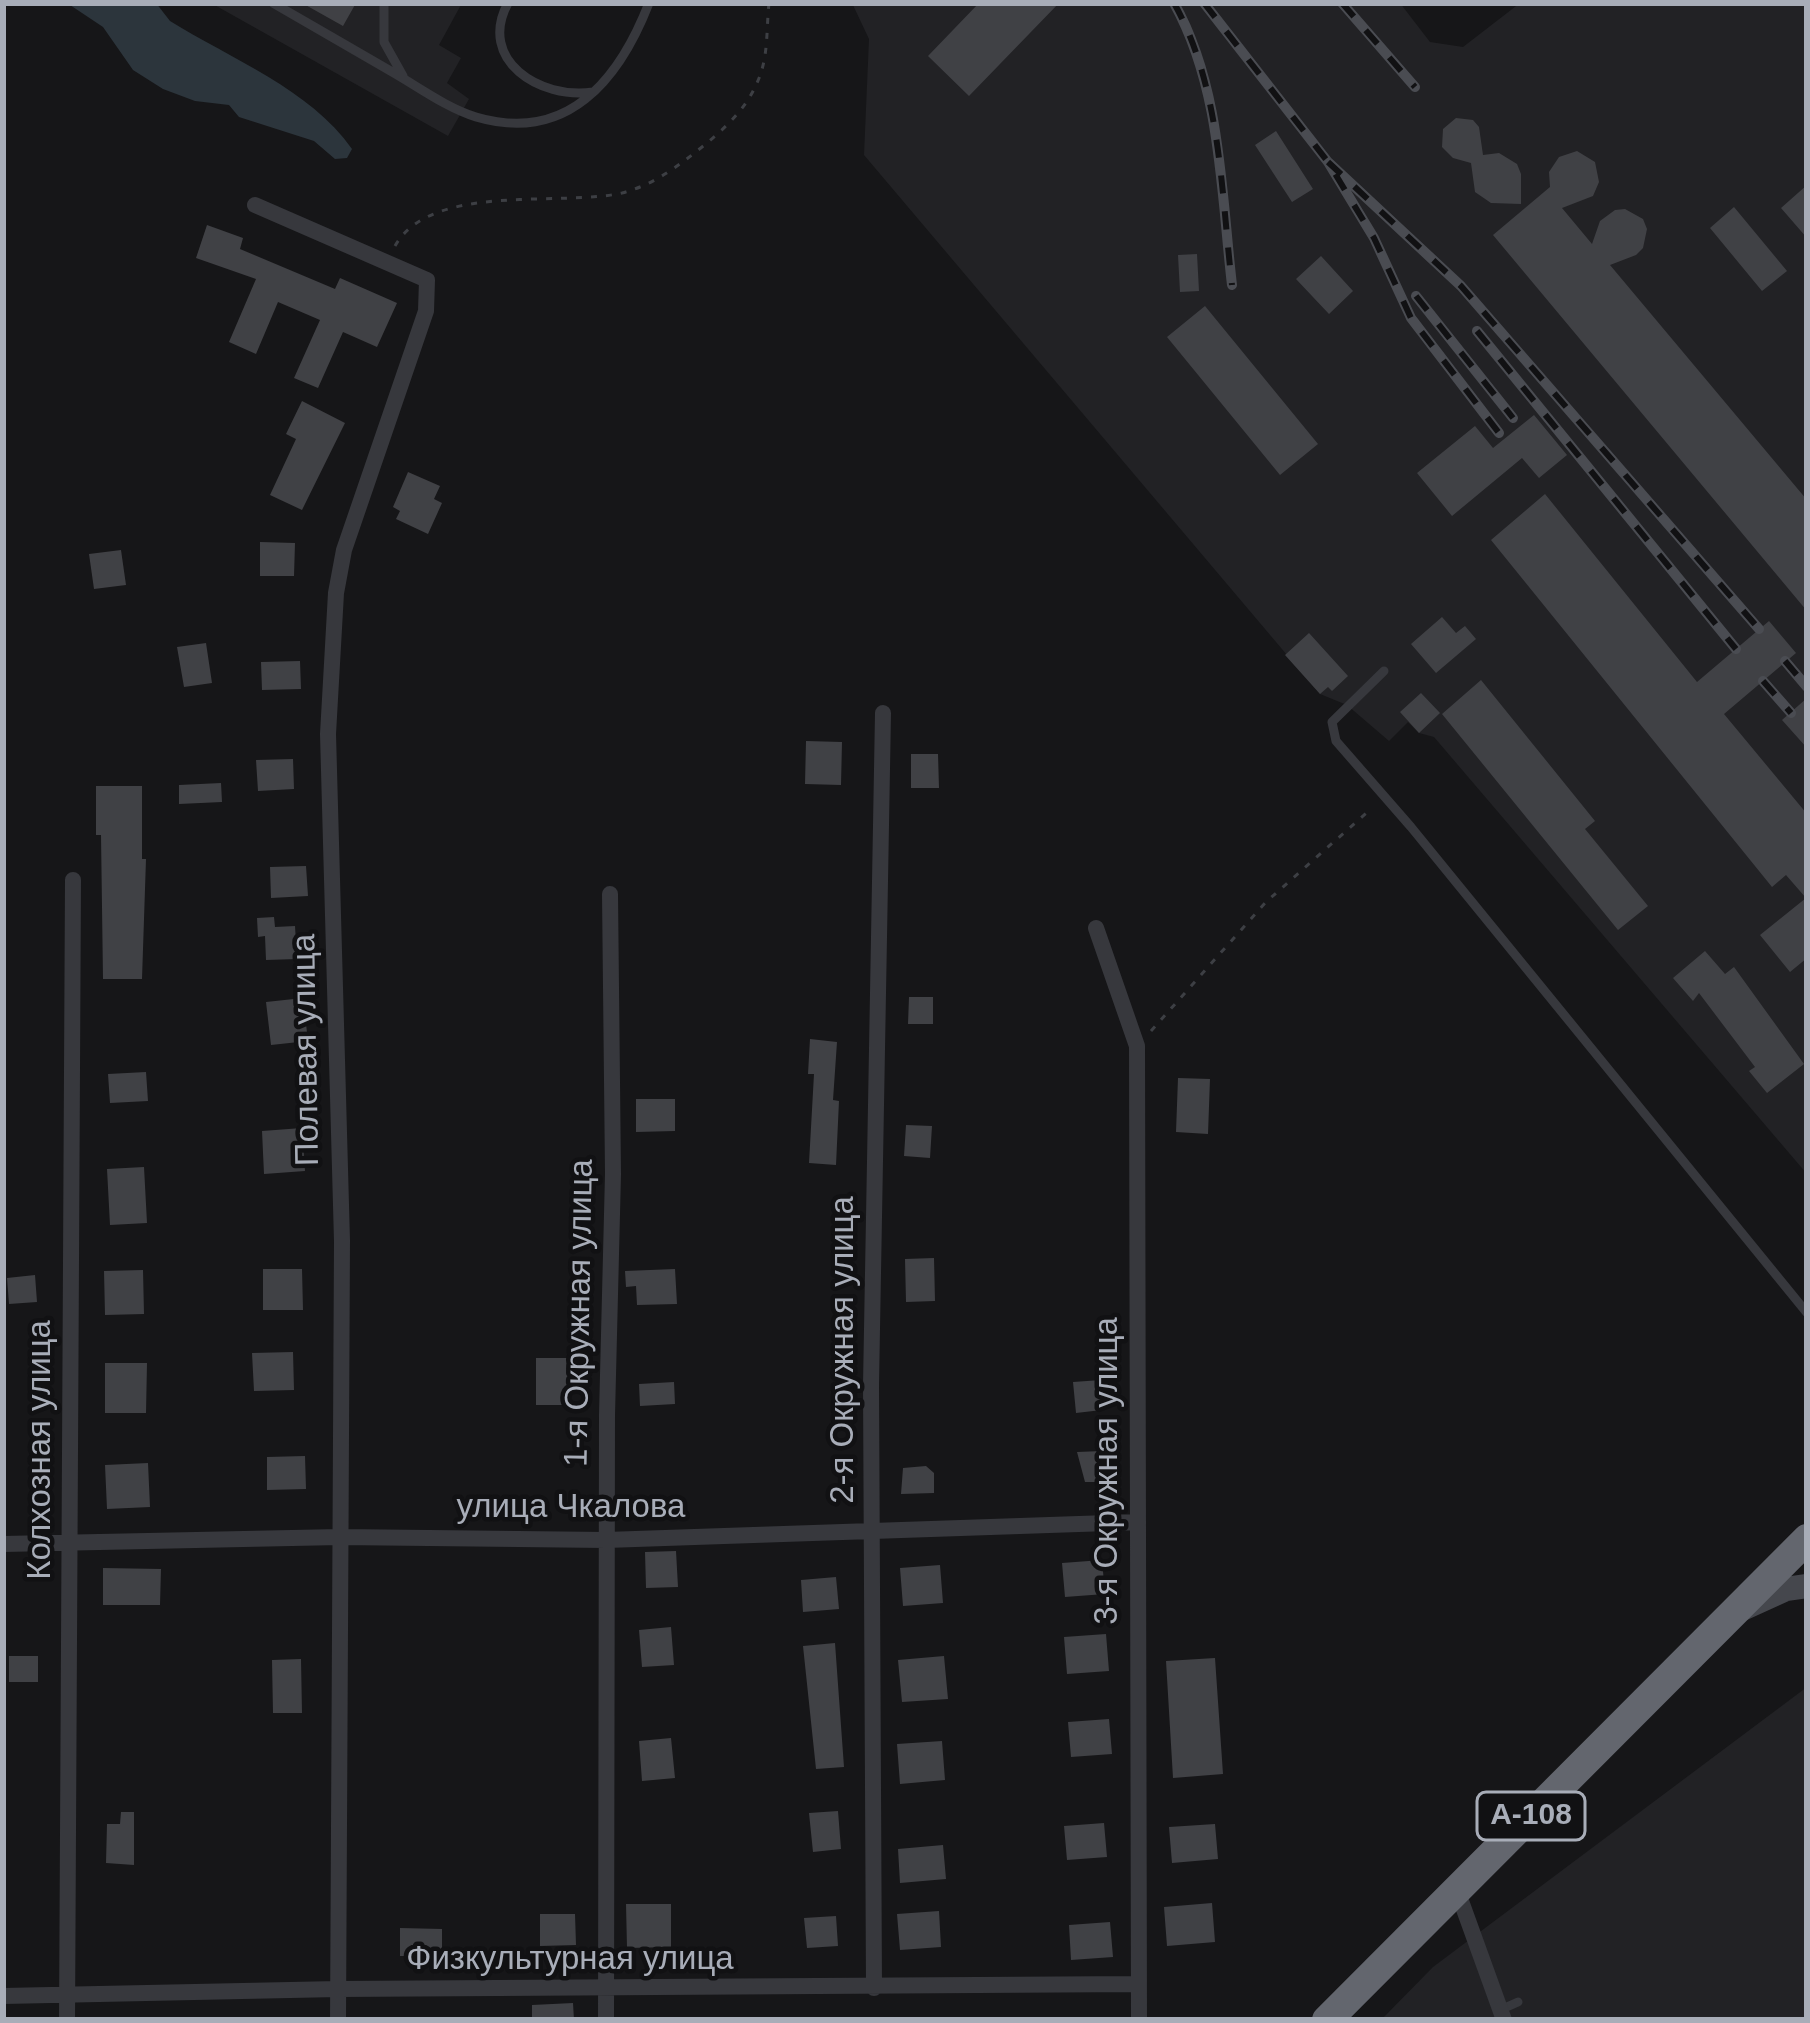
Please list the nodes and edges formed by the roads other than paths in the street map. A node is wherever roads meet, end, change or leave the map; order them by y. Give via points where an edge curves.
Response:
1 (273, 3) edge
2 (384, 3) edge
3 (508, 3) edge
4 (649, 3) edge
5 (405, 80) junction
6 (598, 91) junction
7 (255, 205) dead end
8 (1384, 671) dead end
9 (883, 713) dead end
10 (73, 880) dead end
11 (610, 894) dead end
12 (1096, 928) dead end
13 (1807, 1313) edge
14 (1138, 1522) junction
15 (873, 1532) junction
16 (340, 1537) junction
17 (1807, 1539) edge
18 (606, 1540) junction
19 (3, 1544) edge
20 (71, 1545) junction
21 (1807, 1586) edge
22 (1734, 1613) junction
23 (1457, 1890) junction
24 (1137, 1984) junction
25 (874, 1988) junction
26 (338, 1989) junction
27 (607, 1990) junction
28 (3, 1996) edge
29 (67, 1997) junction
30 (1507, 2011) edge
31 (67, 2020) edge
32 (338, 2020) edge
33 (606, 2020) edge
34 (1139, 2020) edge
35 (1327, 2020) edge

1 - 5 lane
2 - 5 lane via 384,42
3 - 6 lane via 498,33 518,70 560,93
4 - 6 lane
5 - 6 lane via 462,112 523,125
7 - 16 street, Полевая улица via 427,280 428,290 336,593 328,734 342,1241
8 - 13 lane via 1337,714 1331,732
9 - 15 street, 2-я Окружная улица
10 - 20 street, Колхозная улица
11 - 18 street, 1-я Окружная улица
12 - 14 street, 3-я Окружная улица via 1138,1046
14 - 15 street, улица Чкалова
14 - 24 street, 3-я Окружная улица
15 - 18 street, улица Чкалова
15 - 25 street, 2-я Окружная улица
16 - 18 street, улица Чкалова
16 - 20 street, улица Чкалова
16 - 26 street, Полевая улица
17 - 22 highway, А-108
18 - 27 street, 1-я Окружная улица
19 - 20 street, улица Чкалова
20 - 29 street, Колхозная улица
21 - 22 main road
22 - 23 highway, А-108
23 - 30 street
23 - 35 highway, А-108
24 - 25 street, Физкультурная улица
24 - 34 street, 3-я Окружная улица
25 - 27 street, Физкультурная улица
26 - 27 street, Физкультурная улица
26 - 29 street, Физкультурная улица
26 - 32 street, Полевая улица
27 - 33 street, 1-я Окружная улица
28 - 29 street, Физкультурная улица
29 - 31 street, Колхозная улица

